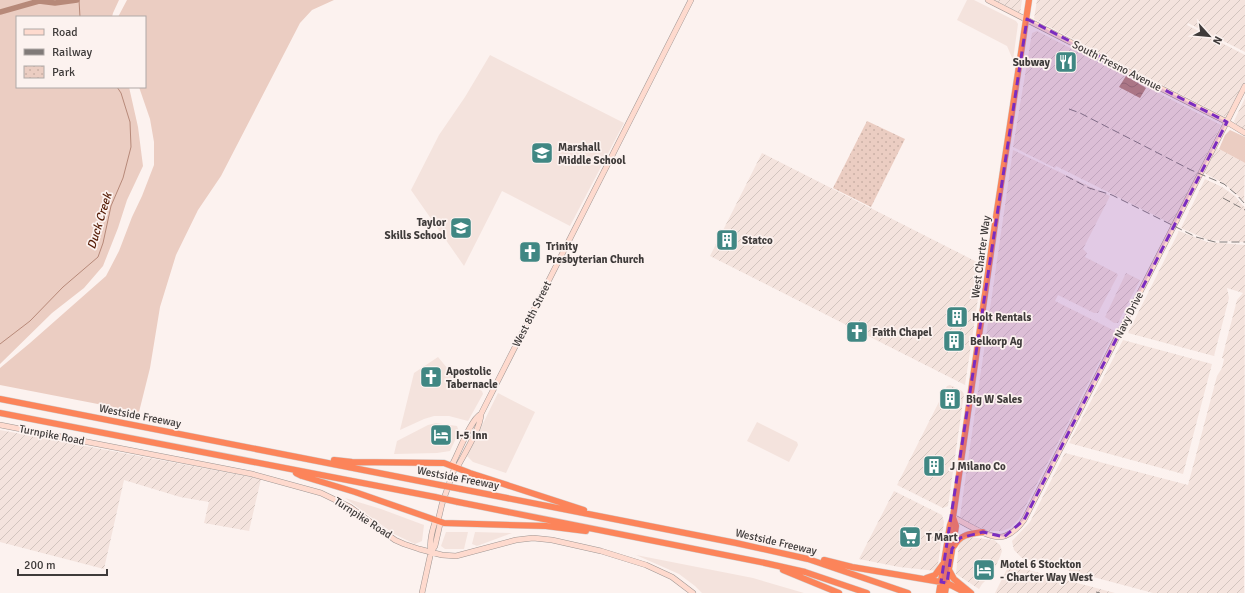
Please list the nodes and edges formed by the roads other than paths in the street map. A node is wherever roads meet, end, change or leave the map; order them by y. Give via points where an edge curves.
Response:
1 (692, 0) edge
2 (988, 0) edge
3 (1030, 0) edge
4 (1027, 19) junction
5 (1245, 86) edge
6 (1227, 122) junction
7 (1245, 133) edge
8 (0, 399) edge
9 (0, 413) edge
10 (481, 414) junction
11 (479, 424) junction
12 (0, 425) edge
13 (470, 430) junction
14 (470, 443) junction
15 (290, 456) junction
16 (455, 467) junction
17 (286, 468) junction
18 (600, 516) junction
19 (953, 517) junction
20 (438, 521) junction
21 (599, 530) junction
22 (983, 532) junction
23 (952, 549) junction
24 (431, 552) junction
25 (808, 560) junction
26 (765, 563) junction
27 (944, 563) junction
28 (949, 569) junction
29 (922, 578) junction
30 (944, 582) junction
31 (422, 593) edge
32 (693, 593) edge
33 (839, 593) edge
34 (866, 593) edge
35 (908, 593) edge
36 (939, 593) edge
37 (945, 593) edge
38 (966, 593) edge
39 (971, 593) edge

1 - 10 street, West 8th Street
2 - 4 street, South Fresno Avenue
3 - 4 highway, West Charter Way
4 - 6 street, South Fresno Avenue
4 - 19 highway, West Charter Way
5 - 6 street, Navy Drive
6 - 7 street, South Fresno Avenue
6 - 22 street, Navy Drive via 1024,520 1004,537
8 - 15 highway, Westside Freeway
9 - 17 highway, Westside Freeway
10 - 11 street, West 8th Street
10 - 13 street, West 8th Street via 476,416
11 - 13 street
11 - 14 street, West 8th Street
12 - 24 street, Turnpike Road via 252,474 321,493 350,507 404,544
13 - 14 street
13 - 16 street, West 8th Street via 454,463
14 - 16 street, West 8th Street via 458,466
15 - 16 highway via 352,462 437,462
15 - 18 highway, Westside Freeway, bridge
16 - 18 highway
16 - 20 street, West 8th Street
17 - 20 highway via 302,476
17 - 21 highway, Westside Freeway, bridge
18 - 25 highway, Westside Freeway
19 - 22 street
19 - 23 highway, West Charter Way via 956,526
19 - 27 highway, West Charter Way
20 - 21 highway
20 - 24 street, West 8th Street via 440,524
21 - 26 highway, Westside Freeway
22 - 23 highway via 965,535
23 - 28 highway, West Charter Way
24 - 31 street, West 8th Street
24 - 32 street, Turnpike Road via 456,556 516,540 552,540 646,565 672,578
25 - 29 highway via 820,559 852,567
25 - 35 highway, Westside Freeway
26 - 33 highway
26 - 34 highway, Westside Freeway via 805,572
27 - 29 highway via 935,575
27 - 30 highway, West Charter Way
28 - 30 highway, West Charter Way
28 - 39 highway via 954,580
29 - 30 highway
30 - 36 highway, West Charter Way
30 - 37 highway, West Charter Way
30 - 38 highway

